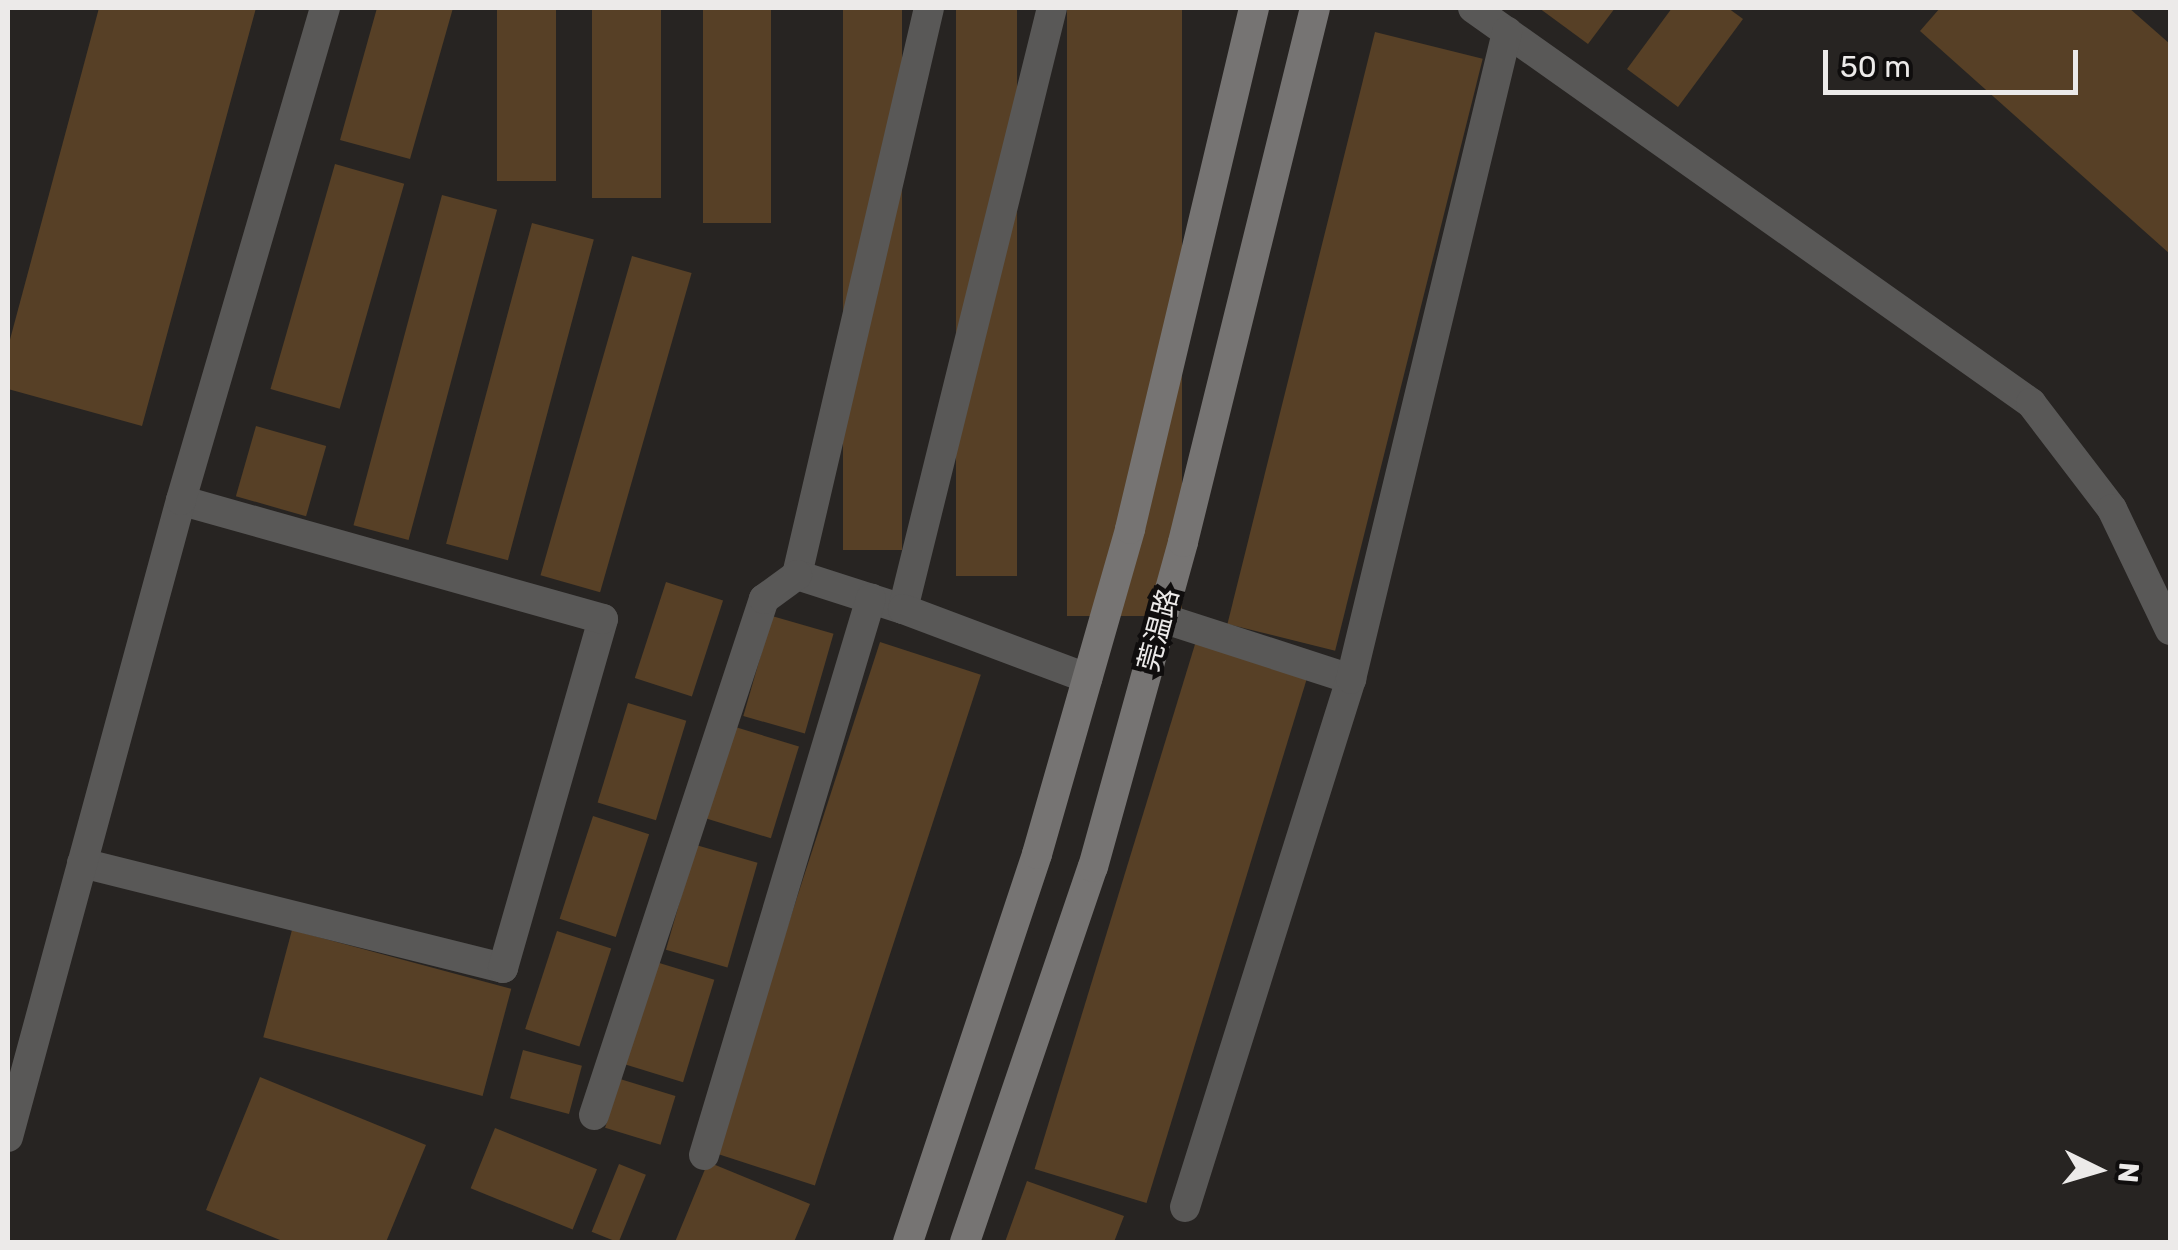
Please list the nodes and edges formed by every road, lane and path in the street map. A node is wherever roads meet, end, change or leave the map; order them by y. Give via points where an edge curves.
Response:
1 (326, 8) edge
2 (930, 8) edge
3 (1052, 8) edge
4 (1254, 8) edge
5 (1315, 8) edge
6 (1473, 8) edge
7 (1507, 32) junction
8 (181, 500) junction
9 (797, 575) junction
10 (871, 598) junction
11 (903, 609) junction
12 (1162, 618) junction
13 (2170, 630) edge
14 (1087, 678) junction
15 (1351, 679) junction
16 (82, 863) junction
17 (594, 1114) dead end
18 (8, 1137) edge
19 (704, 1155) dead end
20 (1185, 1208) dead end
21 (908, 1242) edge
22 (965, 1242) edge

1 - 8 street
2 - 9 street
3 - 11 street
4 - 14 main road, 莞温路 via 1130,529
5 - 12 main road, 莞温路
6 - 7 street
7 - 13 street via 2031,403 2112,509
7 - 15 street
8 - 16 street
8 - 16 street via 603,619 503,968
9 - 10 street
9 - 17 street via 764,599
10 - 11 street
10 - 19 street
11 - 14 street
12 - 15 street
12 - 22 main road, 莞温路 via 1093,867
14 - 21 main road, 莞温路 via 1026,890
15 - 20 street
16 - 18 street

